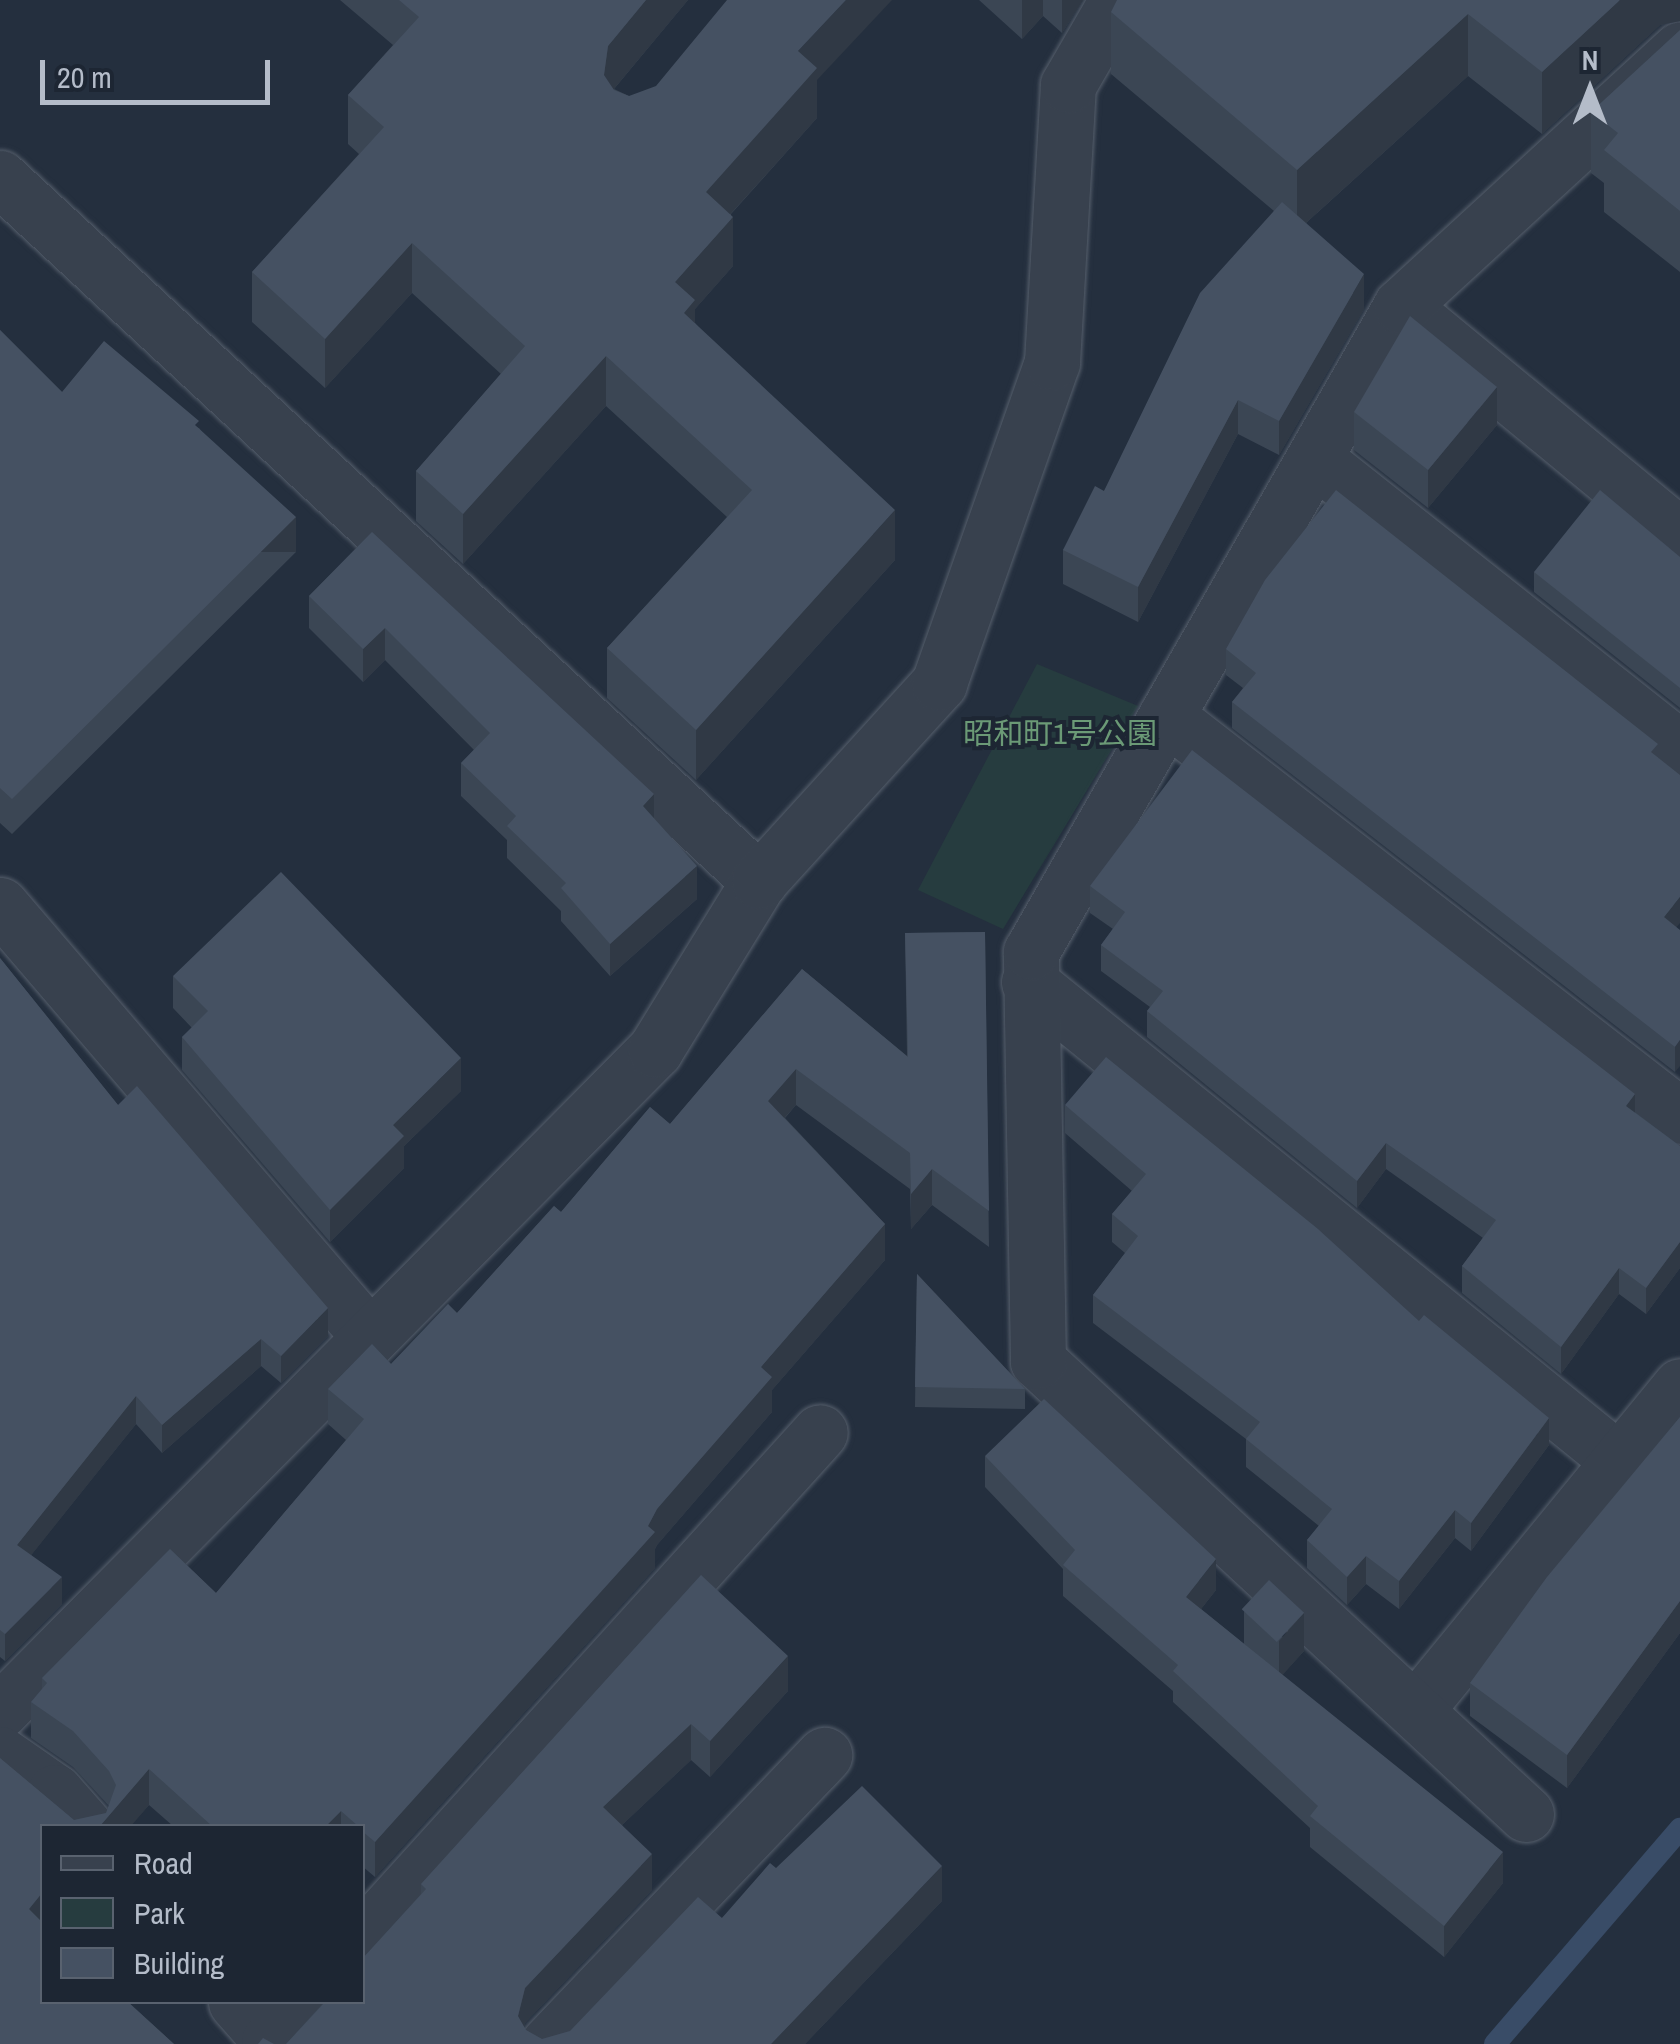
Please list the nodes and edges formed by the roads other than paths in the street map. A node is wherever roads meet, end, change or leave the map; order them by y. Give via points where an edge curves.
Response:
1 (1117, 0) edge
2 (1680, 48) edge
3 (0, 178) edge
4 (1401, 306) junction
5 (1315, 460) junction
6 (1680, 536) edge
7 (1166, 716) junction
8 (1680, 748) edge
9 (760, 881) junction
10 (0, 906) edge
11 (1029, 982) junction
12 (1680, 1116) edge
13 (369, 1336) junction
14 (1680, 1386) edge
15 (820, 1432) dead end
16 (1618, 1460) junction
17 (1416, 1709) junction
18 (0, 1711) edge
19 (0, 1754) edge
20 (824, 1755) dead end
21 (1526, 1814) dead end
22 (83, 1824) edge
23 (365, 1935) edge
24 (548, 2044) edge

1 - 9 street via 1068,85 1052,362 939,683
2 - 4 street
3 - 9 street
4 - 5 street
4 - 6 street
5 - 7 street
5 - 8 street
7 - 11 street via 1031,952
7 - 12 street
9 - 13 street via 656,1050
10 - 13 street
11 - 16 street
11 - 17 street via 1038,1361
13 - 18 street
14 - 16 street
15 - 23 street
16 - 17 street
17 - 21 street
19 - 22 street via 55,1792
20 - 24 street

